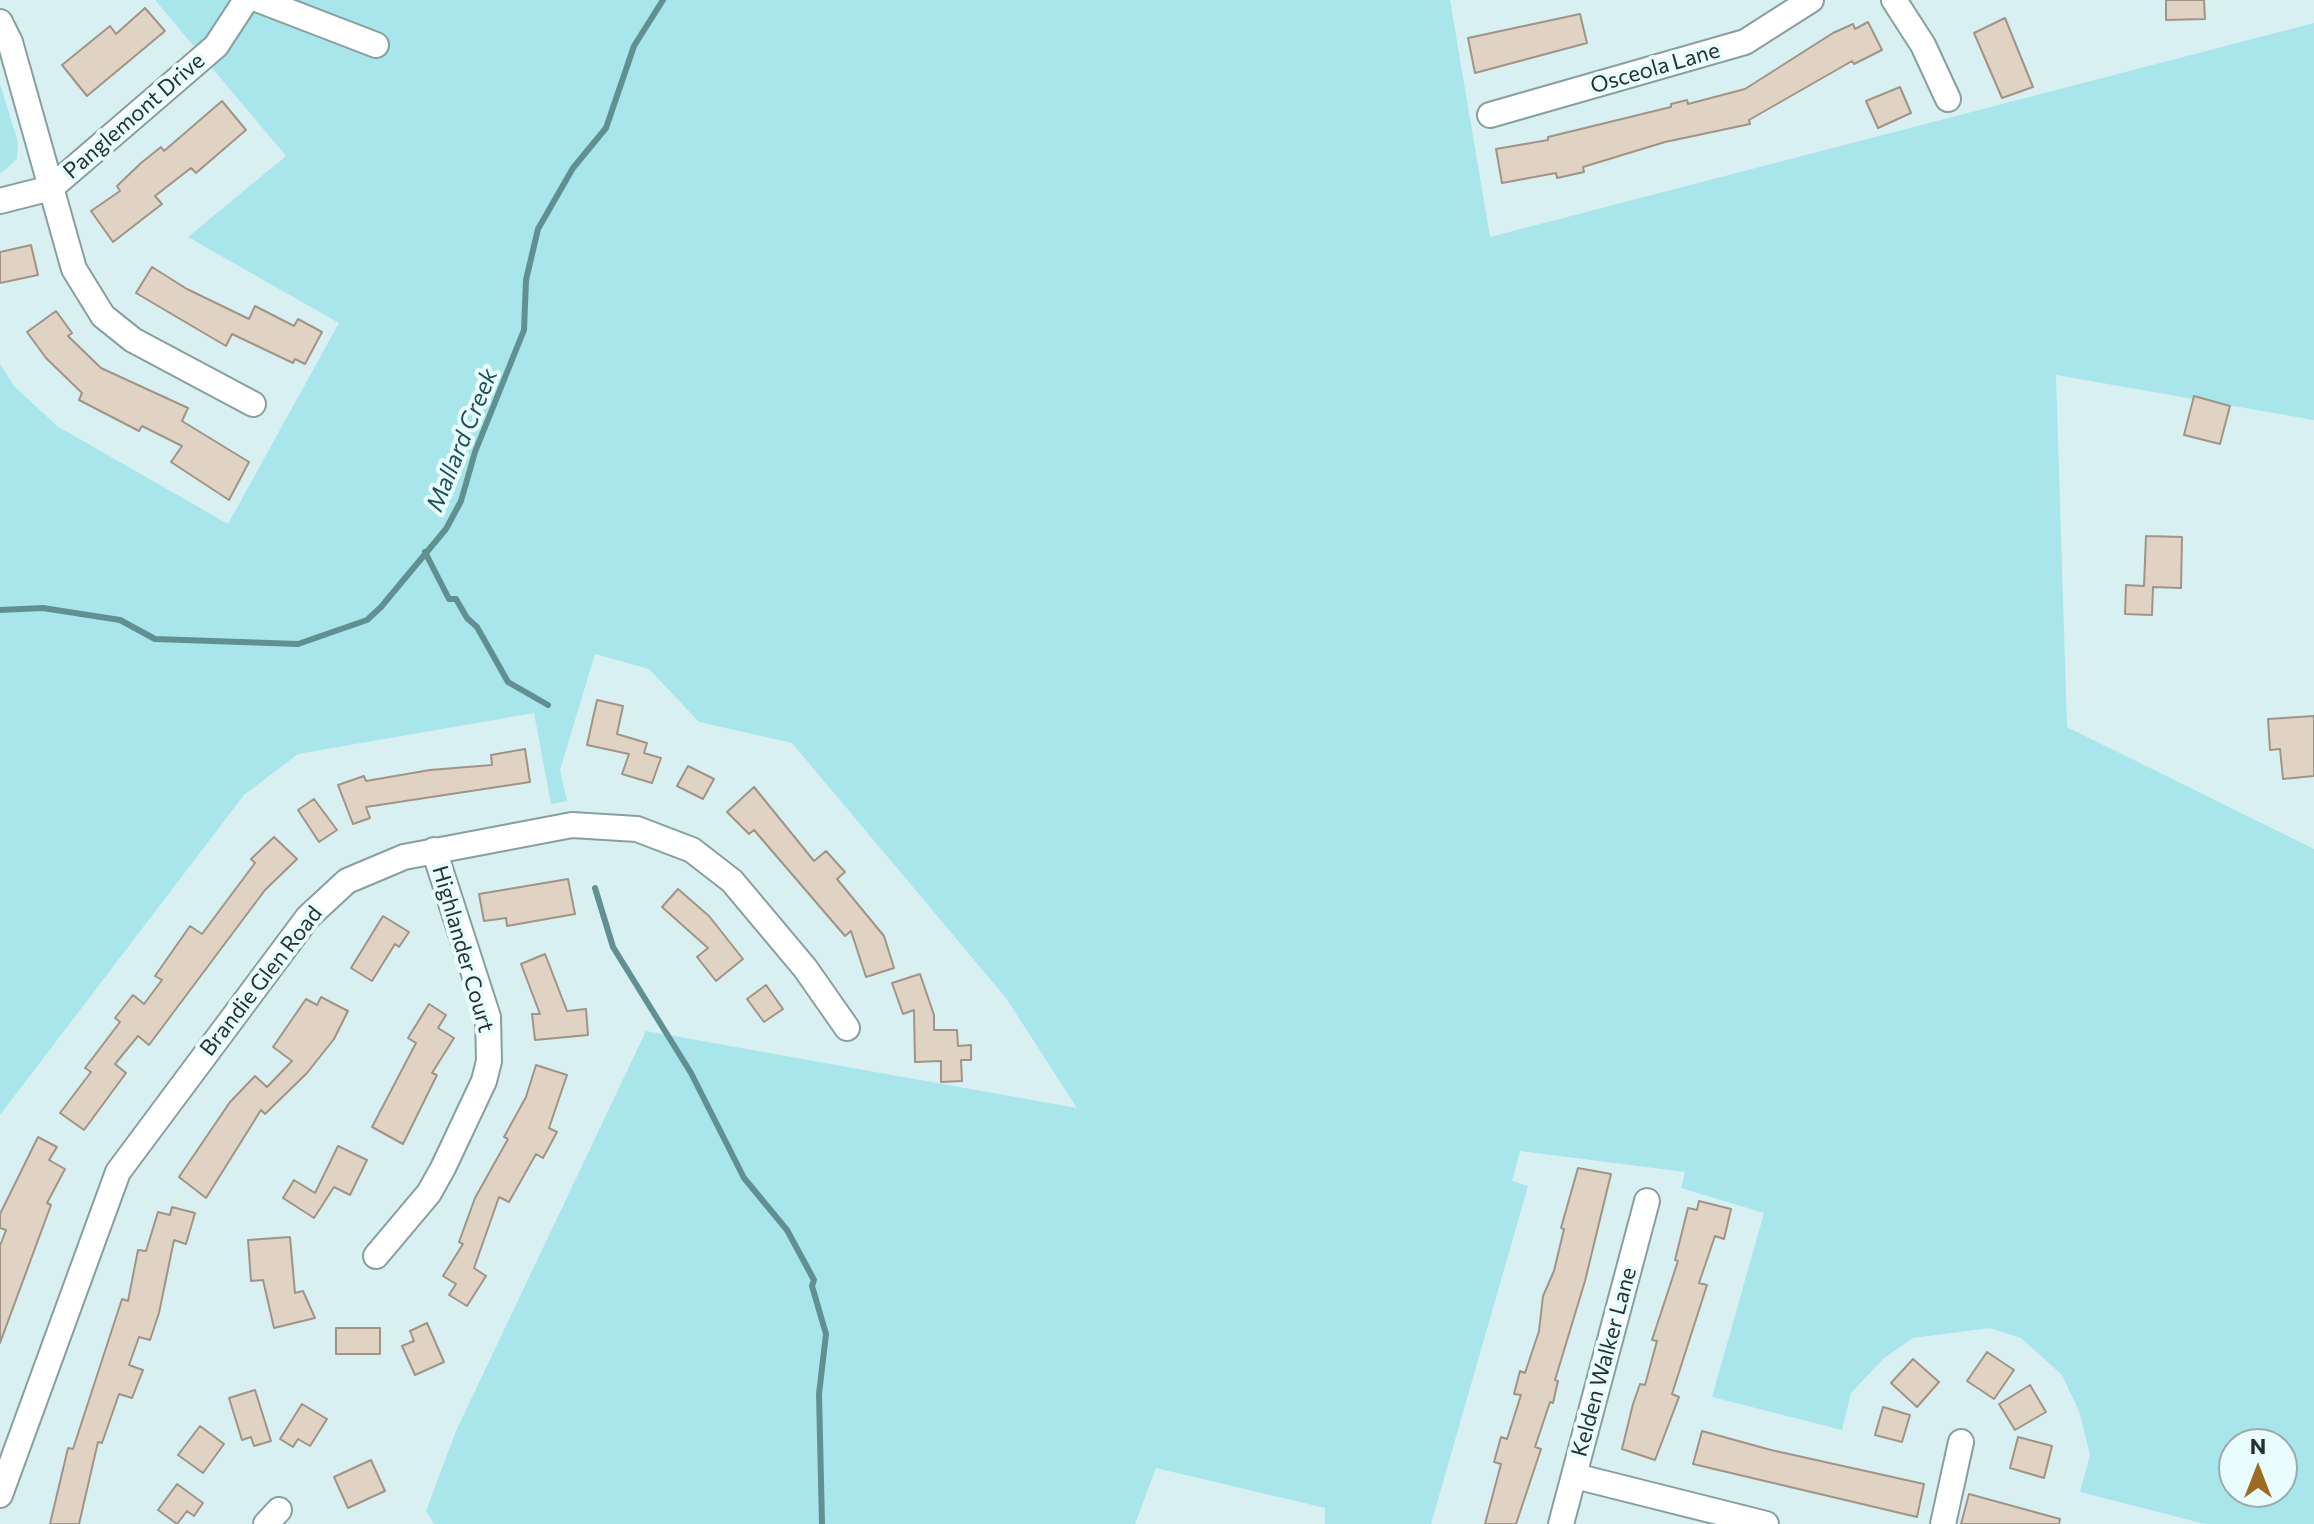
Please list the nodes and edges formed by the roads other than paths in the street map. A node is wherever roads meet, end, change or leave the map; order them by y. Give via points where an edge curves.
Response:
1 (246, 0) edge
2 (259, 0) edge
3 (1811, 0) edge
4 (1894, 0) edge
5 (0, 22) edge
6 (376, 45) dead end
7 (1948, 99) dead end
8 (1490, 115) dead end
9 (51, 188) junction
10 (0, 201) edge
11 (253, 404) dead end
12 (434, 850) junction
13 (847, 1028) dead end
14 (1647, 1201) dead end
15 (376, 1256) dead end
16 (1961, 1442) dead end
17 (1575, 1476) junction
18 (0, 1495) edge
19 (1561, 1524) edge
20 (1766, 1524) edge
21 (1943, 1524) edge

1 - 9 street, Panglemont Drive via 216,46
2 - 6 street
3 - 8 street, Osceola Lane via 1745,42
4 - 7 street
5 - 9 street
9 - 10 street, Panglemont Drive
9 - 11 street via 74,269 103,316 133,340
12 - 13 street, Brandie Glen Road via 572,825 637,829 692,850 732,881
12 - 15 street, Highlander Court via 488,1017 489,1061 429,1193
12 - 18 street, Brandie Glen Road via 371,869 327,897 129,1154 108,1193
14 - 17 street, Kelden Walker Lane
16 - 21 street
17 - 19 street, Kelden Walker Lane
17 - 20 street

